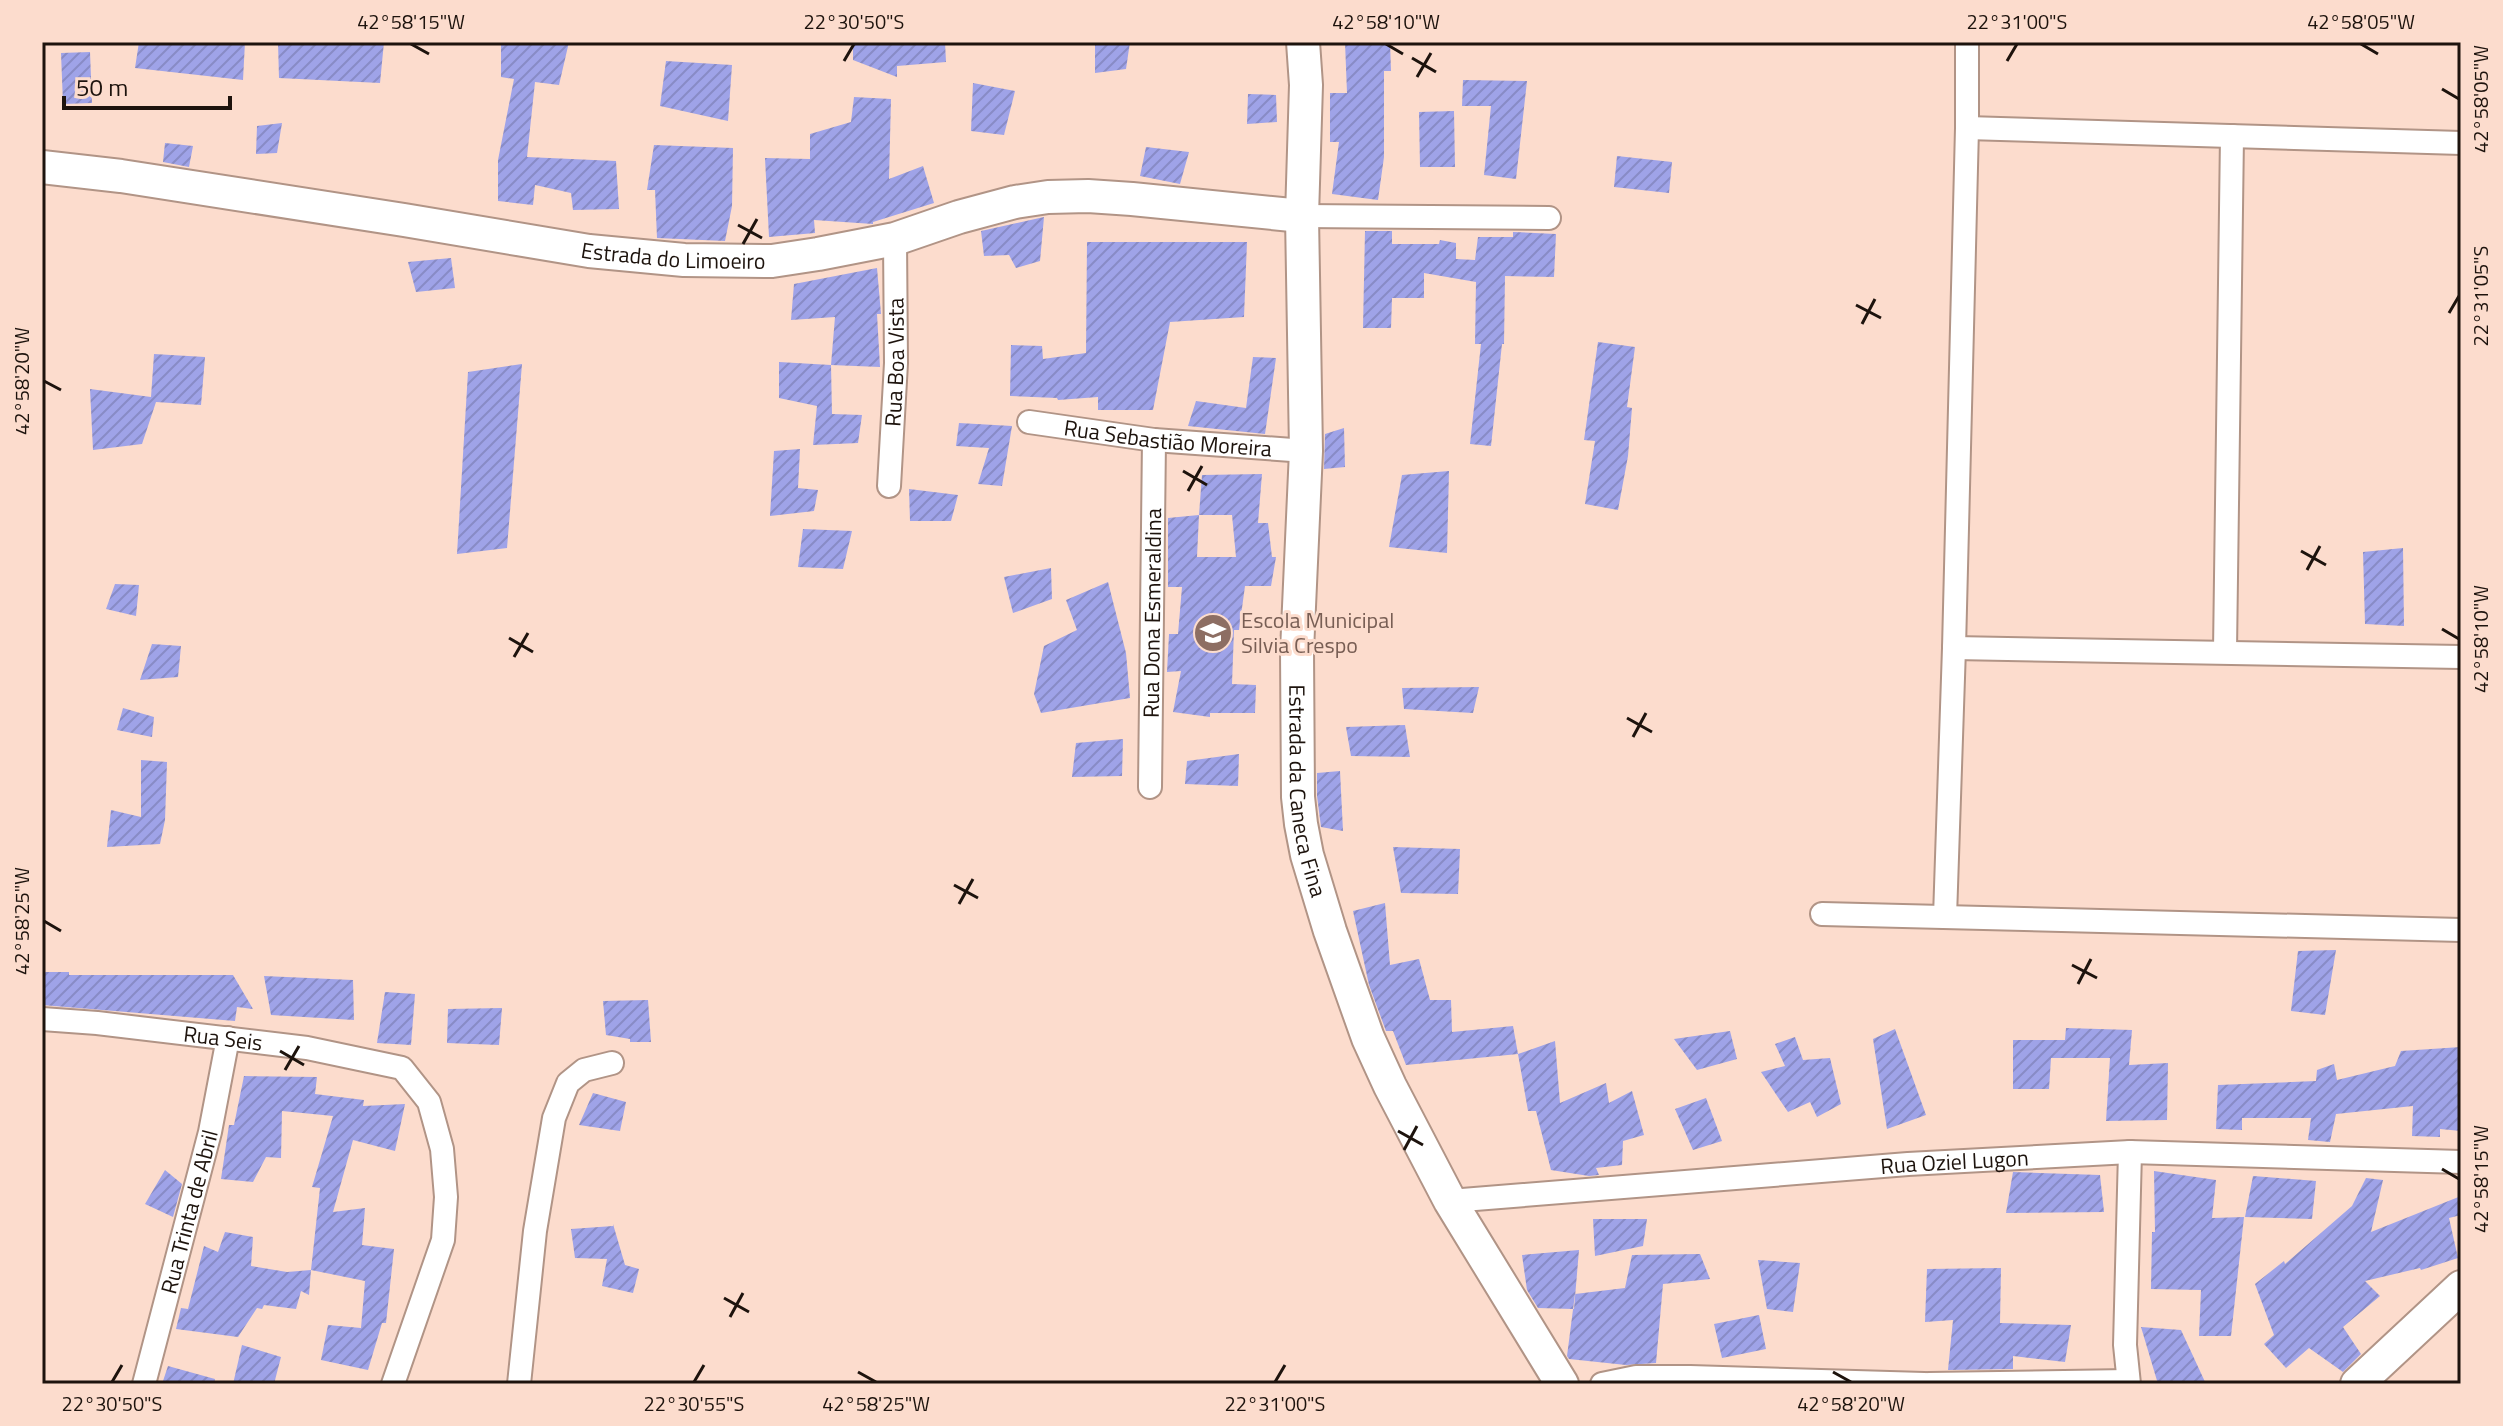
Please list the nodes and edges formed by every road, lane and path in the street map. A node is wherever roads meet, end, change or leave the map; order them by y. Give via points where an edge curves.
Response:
1 (1303, 42) edge
2 (1967, 42) edge
3 (1967, 128) junction
4 (2232, 136) junction
5 (2461, 143) edge
6 (42, 167) edge
7 (1302, 216) junction
8 (1549, 218) dead end
9 (895, 239) junction
10 (1029, 422) dead end
11 (1154, 440) junction
12 (1306, 451) junction
13 (889, 486) dead end
14 (1954, 648) junction
15 (2225, 651) junction
16 (2461, 657) edge
17 (1150, 787) dead end
18 (1822, 914) dead end
19 (1945, 917) junction
20 (2461, 930) edge
21 (42, 1019) edge
22 (228, 1038) junction
23 (612, 1063) dead end
24 (2130, 1152) junction
25 (2461, 1162) edge
26 (1450, 1201) junction
27 (2461, 1287) edge
28 (2128, 1382) edge
29 (144, 1384) edge
30 (393, 1384) edge
31 (519, 1384) edge
32 (1562, 1384) edge
33 (1602, 1384) edge
34 (1927, 1384) edge
35 (2357, 1384) edge

1 - 7 street, Estrada da Caneca Fina
2 - 3 street
3 - 4 street
3 - 14 street
4 - 5 street
4 - 15 street
6 - 9 street, Estrada do Limoeiro via 589,251 684,260 772,261
7 - 8 street
7 - 9 street, Estrada do Limoeiro via 1132,199 1048,197 959,217
7 - 12 street, Estrada da Caneca Fina
9 - 13 street, Rua Boa Vista via 896,363
10 - 11 street, Rua Sebastião Moreira
11 - 12 street, Rua Sebastião Moreira
11 - 17 street, Rua Dona Esmeraldina
12 - 26 street, Estrada da Caneca Fina via 1297,651 1301,824 1330,931 1368,1038
14 - 15 street
14 - 19 street
15 - 16 street
18 - 19 street
19 - 20 street
21 - 22 street, Rua Seis
22 - 29 street, Rua Trinta de Abril via 210,1132
22 - 30 street, Rua Seis via 402,1068 429,1102 442,1149 443,1240
23 - 31 street via 584,1070 568,1083 554,1118 535,1231
24 - 25 street, Rua Oziel Lugon
24 - 26 street, Rua Oziel Lugon
24 - 28 street
26 - 32 street, Estrada da Caneca Fina
27 - 35 street
28 - 34 street
33 - 34 street via 1636,1377 1690,1377

